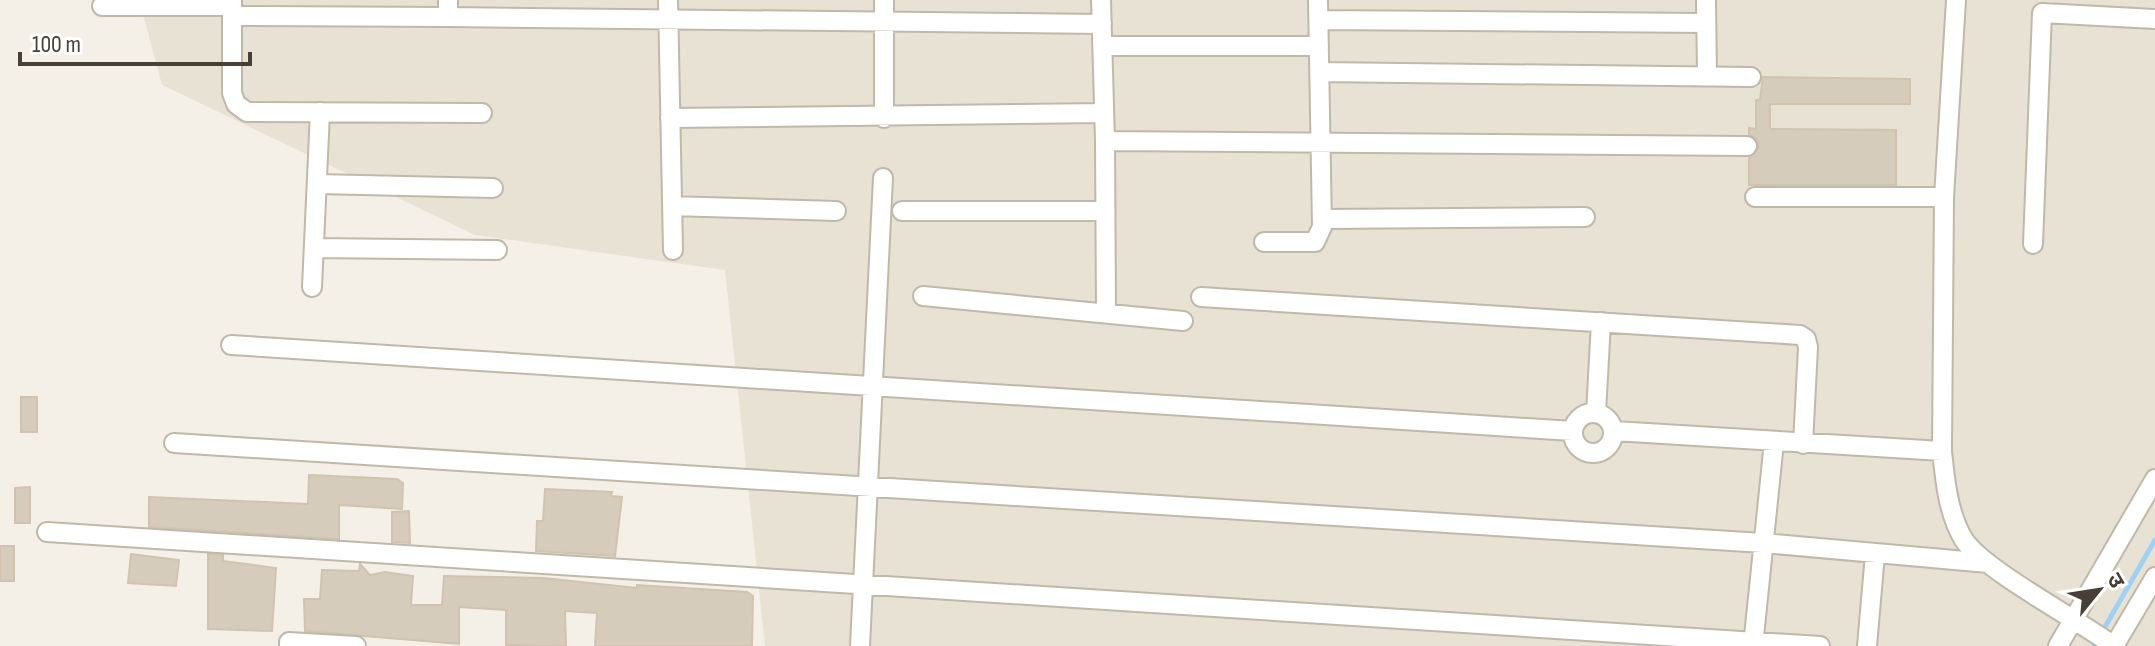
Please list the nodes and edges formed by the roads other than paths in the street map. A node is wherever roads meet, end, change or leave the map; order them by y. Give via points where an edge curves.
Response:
1 (668, 0) edge
2 (884, 0) edge
3 (1101, 0) edge
4 (1318, 0) edge
5 (1706, 0) edge
6 (1956, 0) edge
7 (102, 6) dead end
8 (232, 7) edge
9 (448, 9) edge
10 (2155, 19) edge
11 (1319, 20) junction
12 (668, 21) junction
13 (1706, 23) junction
14 (884, 24) junction
15 (1102, 24) junction
16 (1103, 46) junction
17 (1319, 46) junction
18 (1320, 72) junction
19 (1707, 76) junction
20 (1751, 77) dead end
21 (320, 112) junction
22 (482, 113) dead end
23 (1104, 113) junction
24 (670, 118) junction
25 (884, 118) junction
26 (1105, 141) junction
27 (1321, 144) junction
28 (1747, 146) dead end
29 (883, 178) dead end
30 (317, 184) junction
31 (493, 188) dead end
32 (1755, 197) dead end
33 (1944, 197) junction
34 (672, 206) junction
35 (836, 211) dead end
36 (902, 211) dead end
37 (1105, 211) junction
38 (1585, 217) dead end
39 (1322, 219) junction
40 (1264, 242) dead end
41 (2033, 244) dead end
42 (314, 248) junction
43 (497, 250) dead end
44 (673, 250) dead end
45 (312, 287) dead end
46 (923, 296) dead end
47 (1201, 297) dead end
48 (1106, 313) junction
49 (1183, 321) dead end
50 (1601, 322) junction
51 (231, 345) dead end
52 (874, 386) junction
53 (1596, 413) junction
54 (1573, 431) junction
55 (1614, 431) junction
56 (1774, 442) junction
57 (174, 443) dead end
58 (1803, 444) junction
59 (1942, 451) junction
60 (2155, 479) edge
61 (868, 487) junction
62 (47, 532) dead end
63 (1763, 543) junction
64 (1875, 554) junction
65 (1988, 563) junction
66 (2155, 577) edge
67 (863, 583) junction
68 (2074, 617) junction
69 (1753, 644) edge
70 (2112, 645) edge
71 (289, 646) edge
72 (356, 646) edge
73 (860, 646) edge
74 (1820, 646) edge
75 (1867, 646) edge
76 (2058, 646) edge

1 - 12 street
2 - 14 street
3 - 15 street
4 - 11 street
5 - 13 street
6 - 33 street
7 - 8 street
8 - 9 street
8 - 21 street via 236,104 247,112
9 - 12 street
10 - 41 street via 2042,13
11 - 13 street
11 - 17 street
12 - 14 street
12 - 24 street
13 - 19 street
14 - 15 street
14 - 25 street
15 - 16 street
16 - 17 street
16 - 23 street
17 - 18 street
18 - 19 street
18 - 27 street
19 - 20 street
21 - 22 street
21 - 30 street
23 - 25 street
23 - 26 street
24 - 25 street
24 - 34 street
26 - 27 street
26 - 37 street
27 - 28 street
27 - 39 street
29 - 52 street
30 - 31 street
30 - 42 street
32 - 33 street
33 - 59 street
34 - 35 street
34 - 44 street
36 - 37 street
37 - 48 street
38 - 39 street
39 - 40 street via 1315,242
42 - 43 street
42 - 45 street
46 - 48 street
47 - 50 street
48 - 49 street
50 - 53 street
50 - 58 street via 1800,335 1808,347
51 - 52 street
52 - 54 street
52 - 61 street
53 - 54 street via 1578,419
53 - 55 street via 1608,419
54 - 55 street via 1580,449 1593,454 1606,450
55 - 56 street
56 - 58 street
56 - 63 street
57 - 61 street
58 - 59 street
59 - 65 street via 1955,518 1965,540
60 - 68 street
61 - 63 street
61 - 67 street
62 - 67 street
63 - 64 street
63 - 69 street
64 - 65 street
64 - 75 street
65 - 68 street
66 - 70 street
67 - 69 street
67 - 73 street
68 - 70 street
68 - 76 street
69 - 74 street
71 - 72 street

